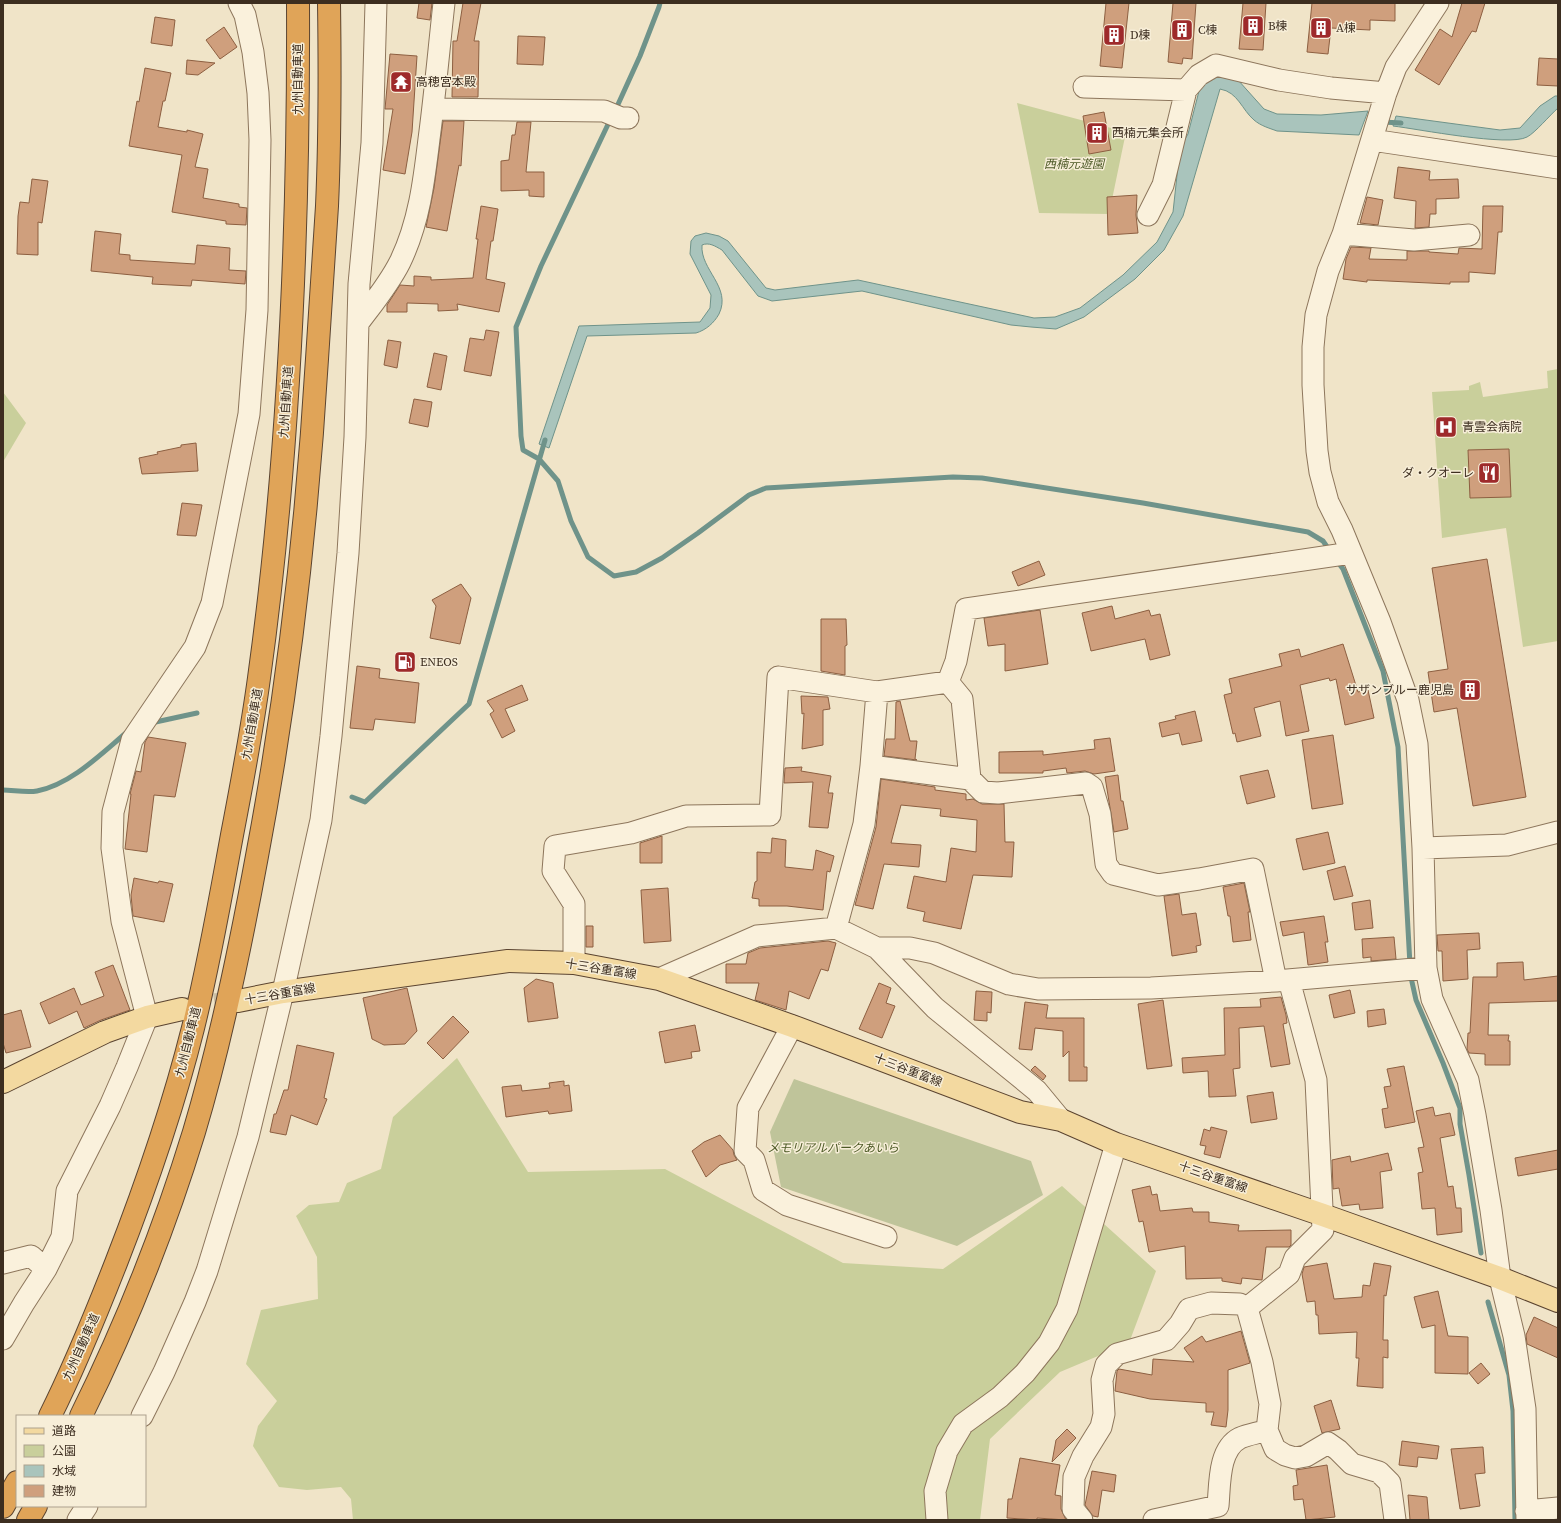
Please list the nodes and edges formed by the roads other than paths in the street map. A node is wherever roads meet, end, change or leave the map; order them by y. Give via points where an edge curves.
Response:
1 (239, 3) edge
2 (250, 3) edge
3 (289, 3) edge
4 (298, 3) edge
5 (329, 3) edge
6 (337, 3) edge
7 (376, 3) edge
8 (444, 3) edge
9 (1438, 3) edge
10 (253, 52) junction
11 (1084, 87) dead end
12 (1186, 90) junction
13 (1385, 100) junction
14 (433, 109) junction
15 (618, 116) dead end
16 (1372, 140) junction
17 (1558, 168) edge
18 (327, 204) junction
19 (1148, 215) dead end
20 (1343, 234) junction
21 (1469, 235) dead end
22 (292, 322) junction
23 (359, 322) junction
24 (1348, 554) junction
25 (948, 682) junction
26 (877, 692) junction
27 (871, 766) junction
28 (970, 779) junction
29 (1558, 832) edge
30 (1423, 848) junction
31 (836, 928) junction
32 (877, 948) junction
33 (574, 962) junction
34 (1426, 968) junction
35 (659, 979) junction
36 (1282, 980) junction
37 (283, 992) junction
38 (238, 1001) tunnel mouth
39 (182, 1009) tunnel mouth
40 (147, 1017) junction
41 (792, 1026) junction
42 (3, 1082) edge
43 (1061, 1120) junction
44 (1116, 1144) junction
45 (1323, 1215) junction
46 (886, 1237) dead end
47 (3, 1263) edge
48 (46, 1269) junction
49 (1500, 1278) junction
50 (1558, 1301) edge
51 (1247, 1308) junction
52 (3, 1339) edge
53 (50, 1415) edge
54 (82, 1415) edge
55 (142, 1415) edge
56 (1267, 1430) junction
57 (16, 1484) edge
58 (3, 1507) edge
59 (35, 1507) edge
60 (86, 1507) edge
61 (1558, 1508) edge
62 (1526, 1515) edge
63 (28, 1520) edge
64 (78, 1520) edge
65 (937, 1520) edge
66 (1082, 1520) edge
67 (1154, 1520) edge
68 (1395, 1520) edge

1 - 10 street
2 - 10 street
3 - 22 highway via 294,77 296,203
4 - 22 highway, 九州自動車道 via 297,202
5 - 18 highway
6 - 18 highway via 336,68
7 - 23 street via 372,143 360,264
8 - 14 street
9 - 13 street via 1396,67
10 - 40 street via 260,140 259,238 254,368 246,429 212,603 195,647 132,740 113,812 112,848 122,921
11 - 12 street
12 - 13 street via 1199,75 1216,65
12 - 19 street via 1163,185
13 - 16 street
14 - 15 street
14 - 23 street via 422,192 412,230 388,283
16 - 17 street
16 - 20 street
18 - 54 highway via 313,431 301,562 287,681 267,805 244,923 220,1036 194,1132 164,1223
20 - 21 street via 1414,240
20 - 24 street via 1328,271 1316,315 1313,385 1320,472 1328,502
22 - 53 highway, 九州自動車道 via 285,431 259,679 218,912 193,1027 167,1123 136,1211 100,1305
23 - 37 street via 356,438 331,736 321,820
24 - 25 street via 966,609 956,661
24 - 30 street via 1380,622 1408,700 1417,744
25 - 26 street
25 - 28 street via 962,699
26 - 27 street
26 - 33 street via 778,677 770,815 686,816 631,833 555,846 554,871 574,904
27 - 28 street
27 - 31 street via 864,824
28 - 36 street via 983,792 998,794 1086,783 1092,787 1100,814 1106,864 1113,874 1158,884 1253,869
29 - 30 street via 1507,845
30 - 34 street
31 - 32 street
31 - 35 street via 757,936
32 - 36 street via 910,948 934,953 1009,984 1038,989 1151,988
32 - 43 street via 935,1008 1037,1091
33 - 35 main road, 十三谷重富線
33 - 37 main road, 十三谷重富線 via 508,961
34 - 36 street
34 - 49 street via 1432,999 1468,1080 1490,1203
35 - 41 main road, 十三谷重富線
36 - 45 street via 1316,1080
37 - 38 main road, 十三谷重富線
37 - 55 street via 248,1137 207,1271 164,1372
39 - 40 main road
40 - 42 main road via 105,1032
40 - 48 street via 110,1106 67,1191 62,1237
41 - 43 main road, 十三谷重富線 via 1020,1112
41 - 46 street via 748,1108 746,1151 754,1160 763,1190 787,1205
43 - 44 main road, 十三谷重富線
44 - 45 main road, 十三谷重富線
44 - 65 street via 1067,1309 1049,1343 1025,1373 1000,1397 963,1424 947,1451 935,1491
45 - 49 main road, 十三谷重富線
45 - 51 street via 1323,1230 1295,1258 1289,1274
47 - 48 street via 31,1256
48 - 52 street
49 - 50 main road, 十三谷重富線
49 - 62 street via 1514,1336 1525,1408
51 - 56 street via 1262,1362 1270,1404
51 - 66 street via 1240,1304 1211,1303 1189,1309 1166,1340 1117,1354 1106,1365 1102,1380 1104,1414 1101,1427 1083,1456 1074,1477 1073,1509
56 - 67 street via 1240,1439 1230,1446 1224,1457 1218,1506
56 - 68 street via 1275,1449 1285,1455 1295,1458 1306,1456 1328,1443 1352,1464 1379,1472 1390,1483
57 - 58 highway
59 - 63 highway
60 - 64 street
61 - 62 street

